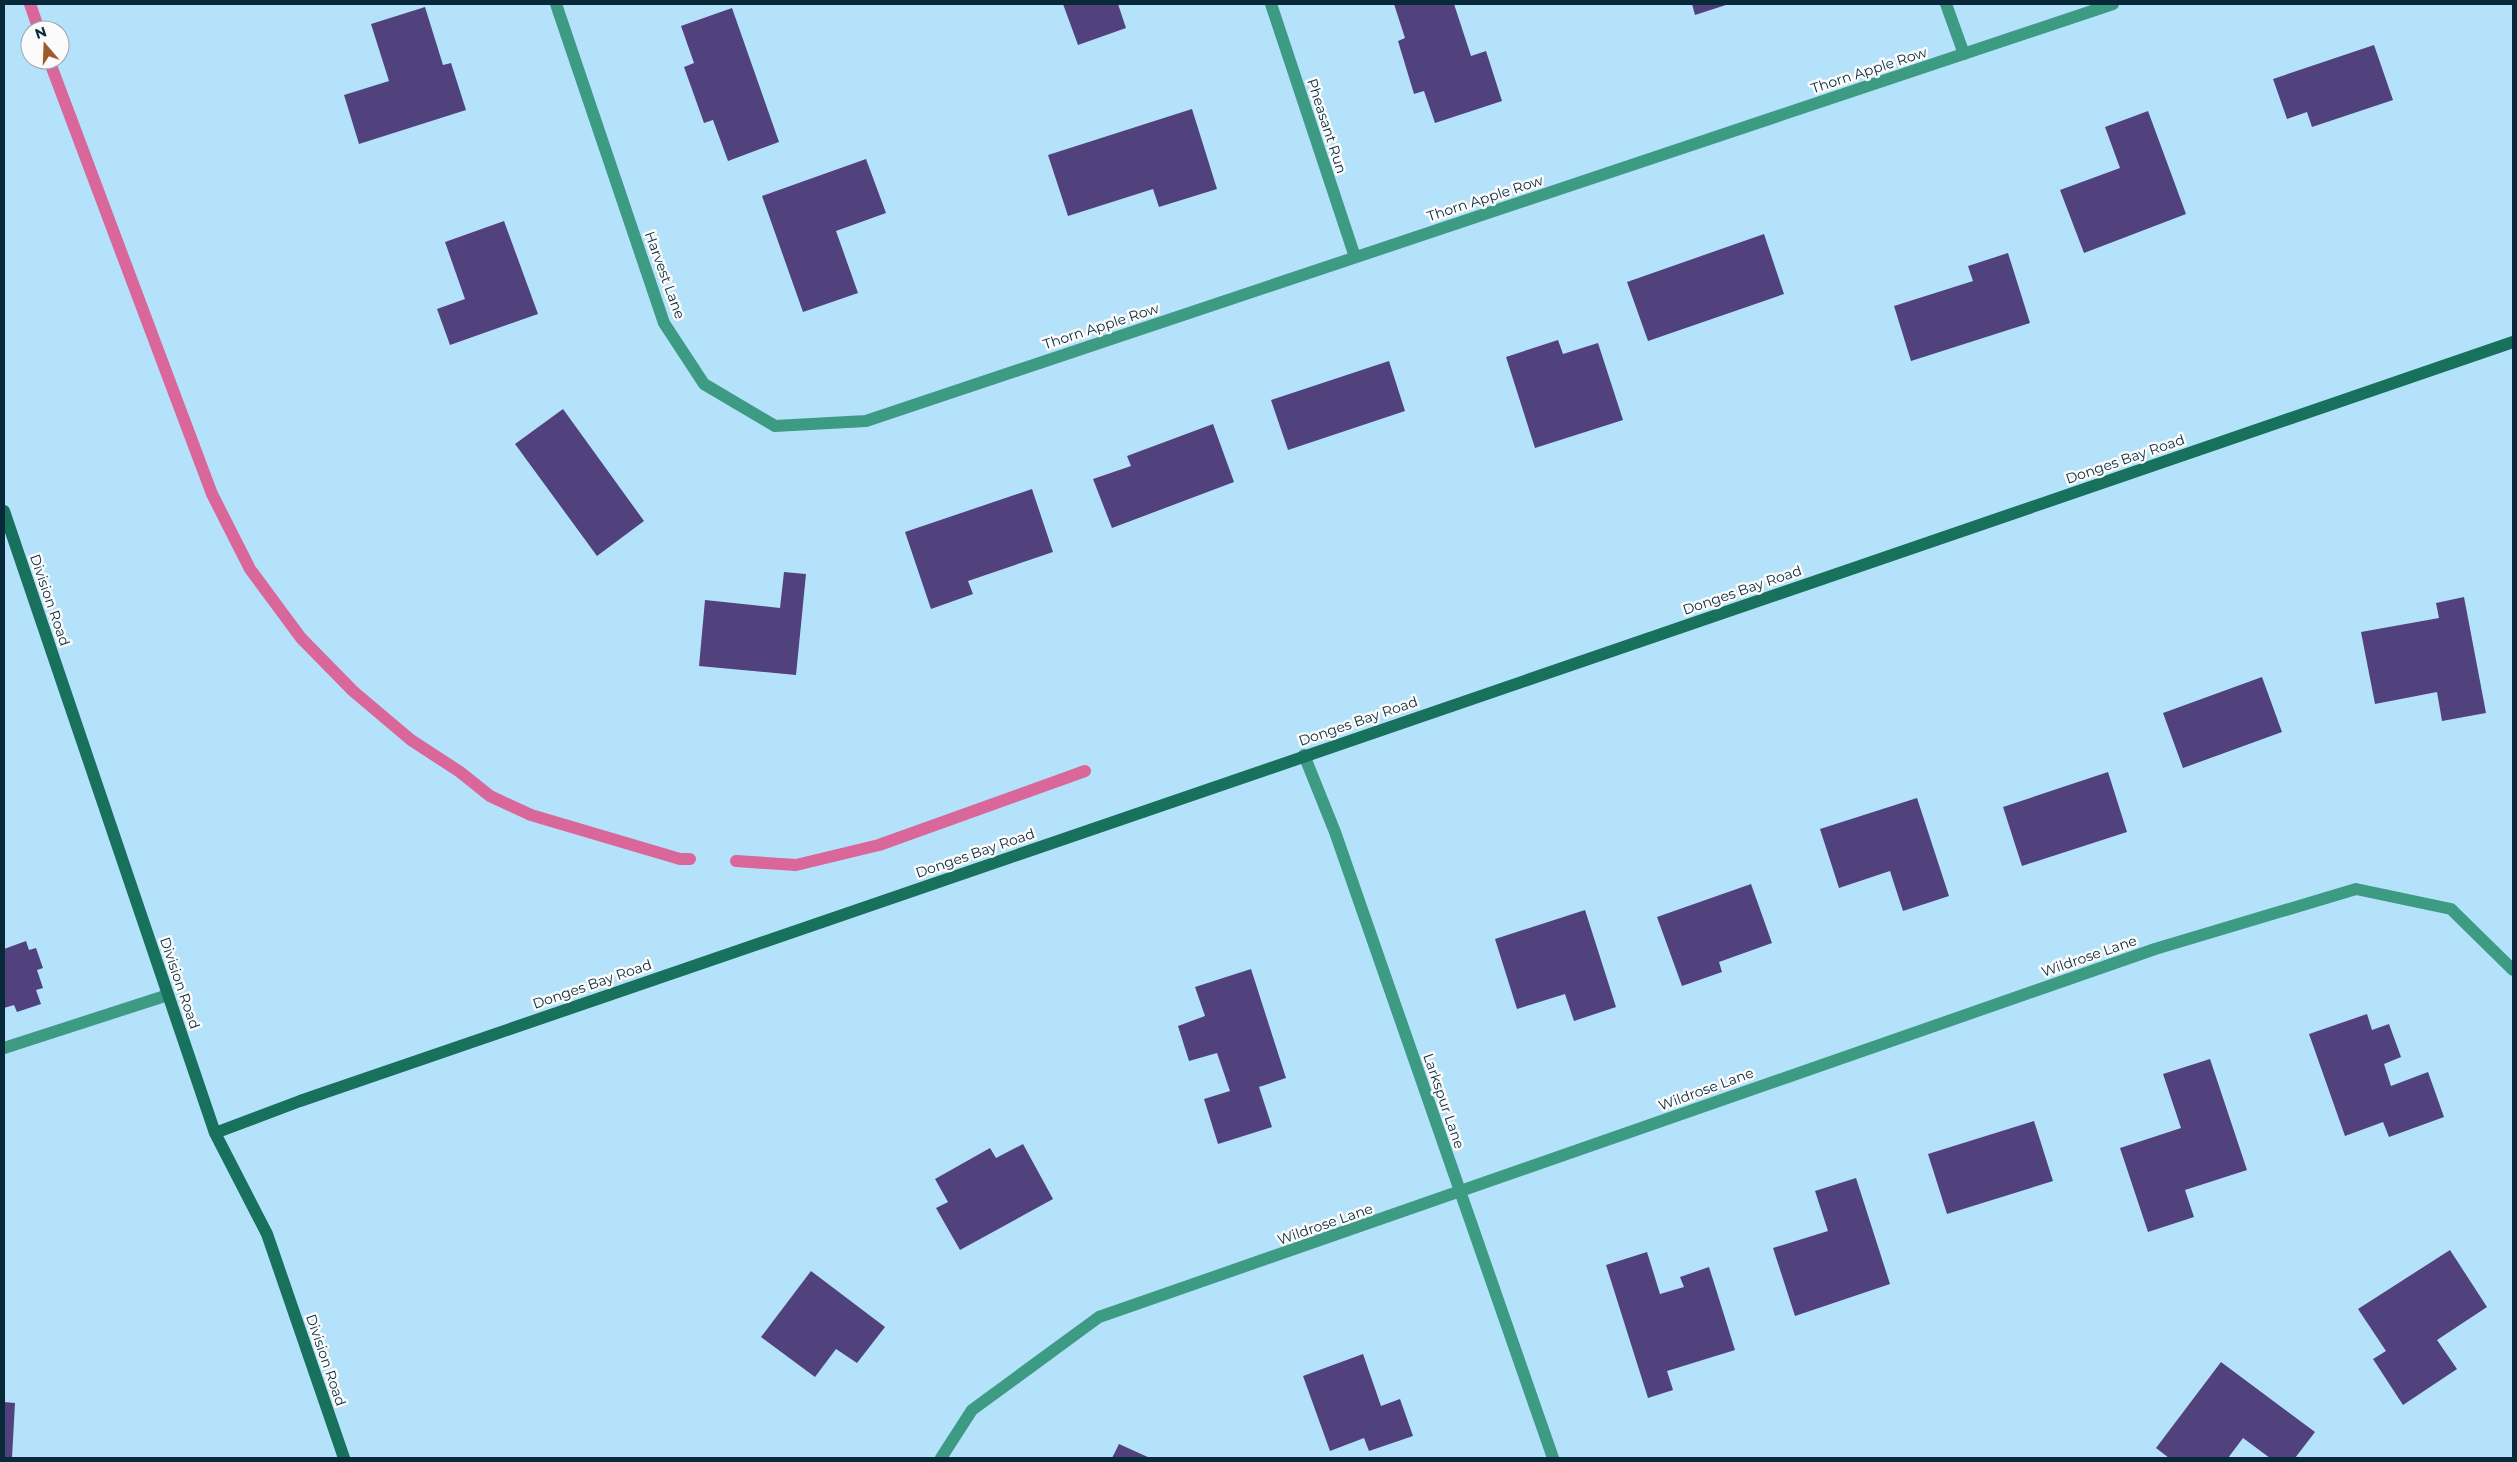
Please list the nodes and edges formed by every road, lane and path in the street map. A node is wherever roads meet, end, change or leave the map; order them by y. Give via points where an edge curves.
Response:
1 (556, 4) edge
2 (1271, 4) edge
3 (1946, 4) edge
4 (2112, 4) edge
5 (1964, 54) junction
6 (1355, 257) junction
7 (2513, 342) edge
8 (866, 421) joint
9 (4, 511) edge
10 (1304, 755) junction
11 (2513, 970) edge
12 (168, 995) junction
13 (4, 1048) edge
14 (215, 1133) junction
15 (1460, 1193) junction
16 (344, 1458) edge
17 (941, 1458) edge
18 (1553, 1458) edge

1 - 8 street, Harvest Lane via 664,323 704,384 775,426
2 - 6 street, Pheasant Run
3 - 5 street
4 - 5 street, Thorn Apple Row
5 - 6 street, Thorn Apple Row
6 - 8 street, Thorn Apple Row
7 - 10 street, Donges Bay Road
9 - 12 street, Division Road
10 - 14 street, Donges Bay Road
10 - 15 street, Larkspur Lane via 1335,832
11 - 15 street, Wildrose Lane via 2451,909 2356,889 2155,949 1774,1080
12 - 13 street
12 - 14 street, Division Road
14 - 16 street, Division Road via 267,1234
15 - 17 street, Wildrose Lane via 1099,1317 972,1410
15 - 18 street, Larkspur Lane

